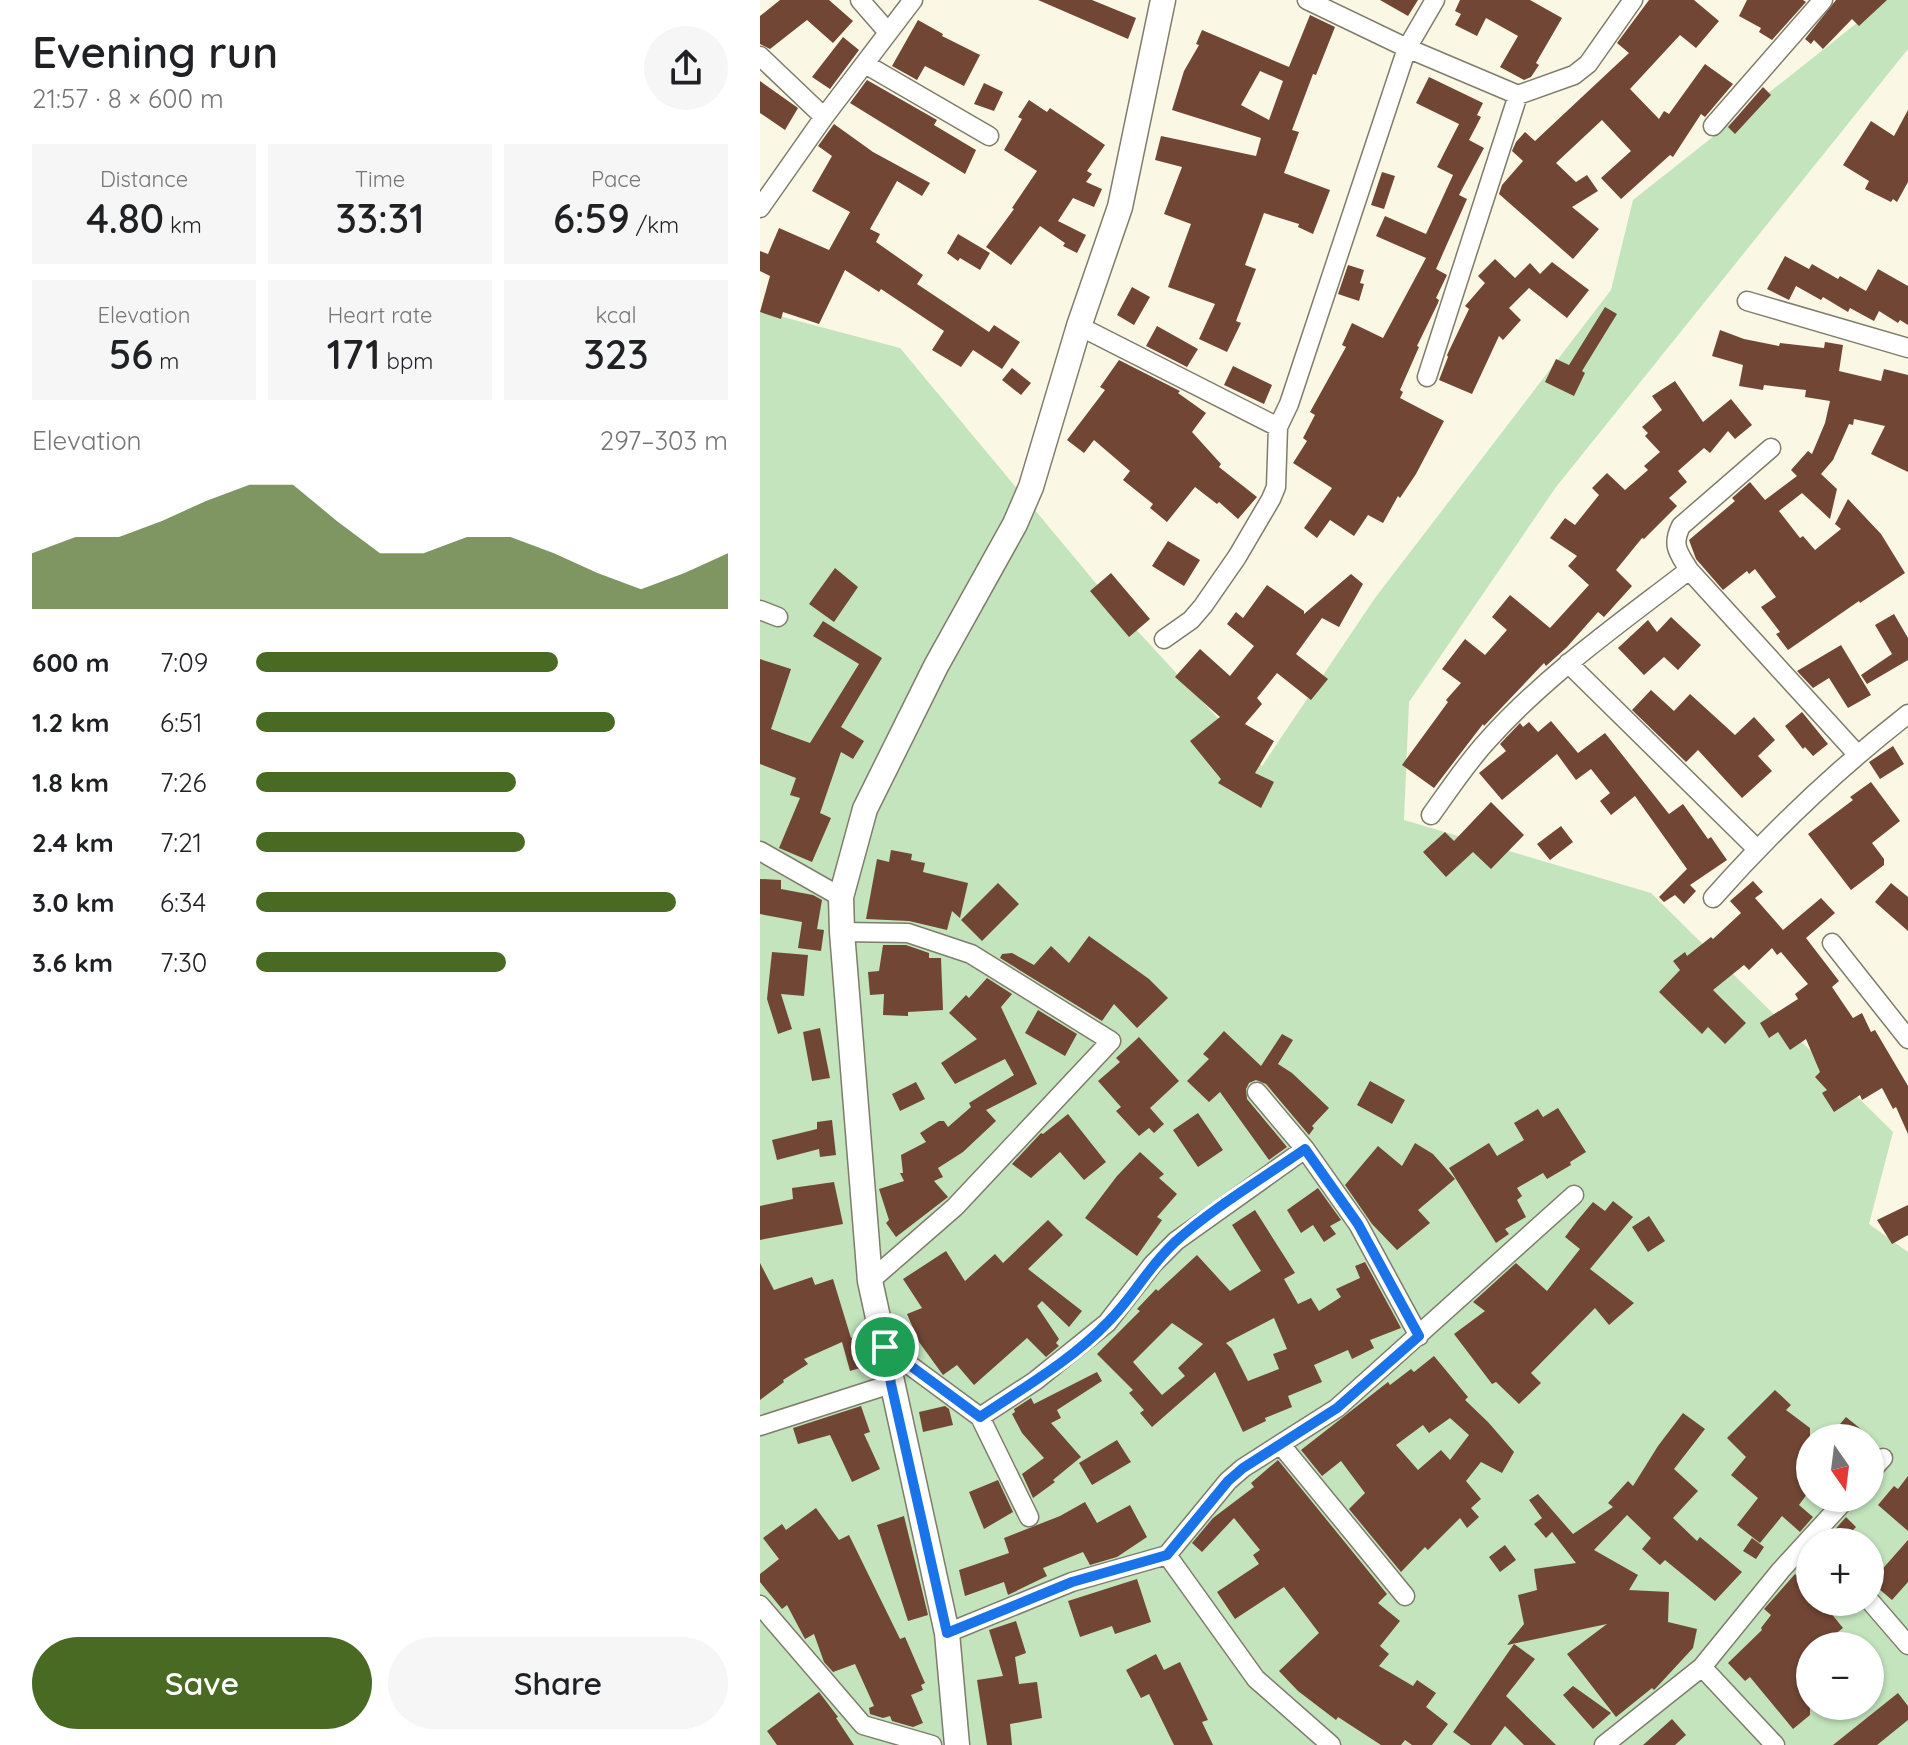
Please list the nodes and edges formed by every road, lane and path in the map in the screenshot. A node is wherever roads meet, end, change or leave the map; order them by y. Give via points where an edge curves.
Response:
1 (860, 0) edge
2 (913, 0) edge
3 (1163, 0) edge
4 (1307, 0) edge
5 (1435, 0) edge
6 (1633, 0) edge
7 (1823, 0) edge
8 (887, 31) junction
9 (1407, 48) junction
10 (760, 56) edge
11 (865, 64) junction
12 (1518, 95) junction
13 (824, 117) junction
14 (1713, 126) dead end
15 (989, 136) dead end
16 (760, 208) edge
17 (1747, 301) dead end
18 (1079, 326) junction
19 (1908, 348) edge
20 (1427, 377) dead end
21 (1278, 427) junction
22 (1771, 448) dead end
23 (1689, 570) junction
24 (760, 610) edge
25 (778, 617) dead end
26 (1164, 639) dead end
27 (1568, 663) junction
28 (1908, 714) edge
29 (1857, 754) junction
30 (1431, 815) dead end
31 (1757, 849) junction
32 (760, 851) edge
33 (841, 897) junction
34 (1713, 898) dead end
35 (842, 932) junction
36 (1832, 943) dead end
37 (1908, 1039) edge
38 (1257, 1092) dead end
39 (1305, 1149) junction
40 (1574, 1195) dead end
41 (870, 1281) junction
42 (1419, 1336) junction
43 (885, 1347) junction
44 (891, 1384) junction
45 (980, 1417) junction
46 (760, 1426) edge
47 (1281, 1445) junction
48 (1836, 1512) edge
49 (1029, 1517) dead end
50 (1824, 1528) edge
51 (1167, 1555) junction
52 (1796, 1557) edge
53 (1405, 1596) dead end
54 (760, 1605) edge
55 (1883, 1616) edge
56 (947, 1633) junction
57 (1908, 1645) edge
58 (1702, 1667) junction
59 (932, 1745) edge
60 (957, 1745) edge
61 (1331, 1745) edge
62 (1604, 1745) edge
63 (1775, 1745) edge

1 - 8 street
2 - 8 street
3 - 18 main road via 1120,207
4 - 9 street
5 - 9 street
6 - 12 street via 1581,70
7 - 14 street
8 - 11 street
9 - 12 street
9 - 21 street
10 - 13 street
11 - 13 street
11 - 15 street
12 - 20 street
13 - 16 street
17 - 19 street
18 - 21 street
18 - 33 main road via 1031,487 865,809
21 - 26 street via 1271,499 1203,606
22 - 23 street via 1681,526 1676,548
23 - 27 street
23 - 29 street
24 - 25 street
27 - 30 street via 1487,741
27 - 31 street
28 - 29 street
29 - 31 street
31 - 34 street
32 - 33 street
33 - 35 main road
35 - 41 main road
35 - 41 street via 908,933 971,954 1111,1041 955,1207
36 - 37 street
38 - 39 street
39 - 42 street via 1358,1224
39 - 45 street via 1176,1241 1107,1323
40 - 42 street
41 - 43 main road
42 - 47 street via 1337,1408
43 - 44 main road
43 - 45 street
44 - 46 street
44 - 56 main road
45 - 49 street
47 - 51 street via 1228,1481
47 - 53 street
48 - 50 street
51 - 56 street via 1072,1582
51 - 61 street via 1256,1679
52 - 58 street
54 - 59 street via 863,1725
55 - 57 street
56 - 60 main road
58 - 62 street
58 - 63 street

